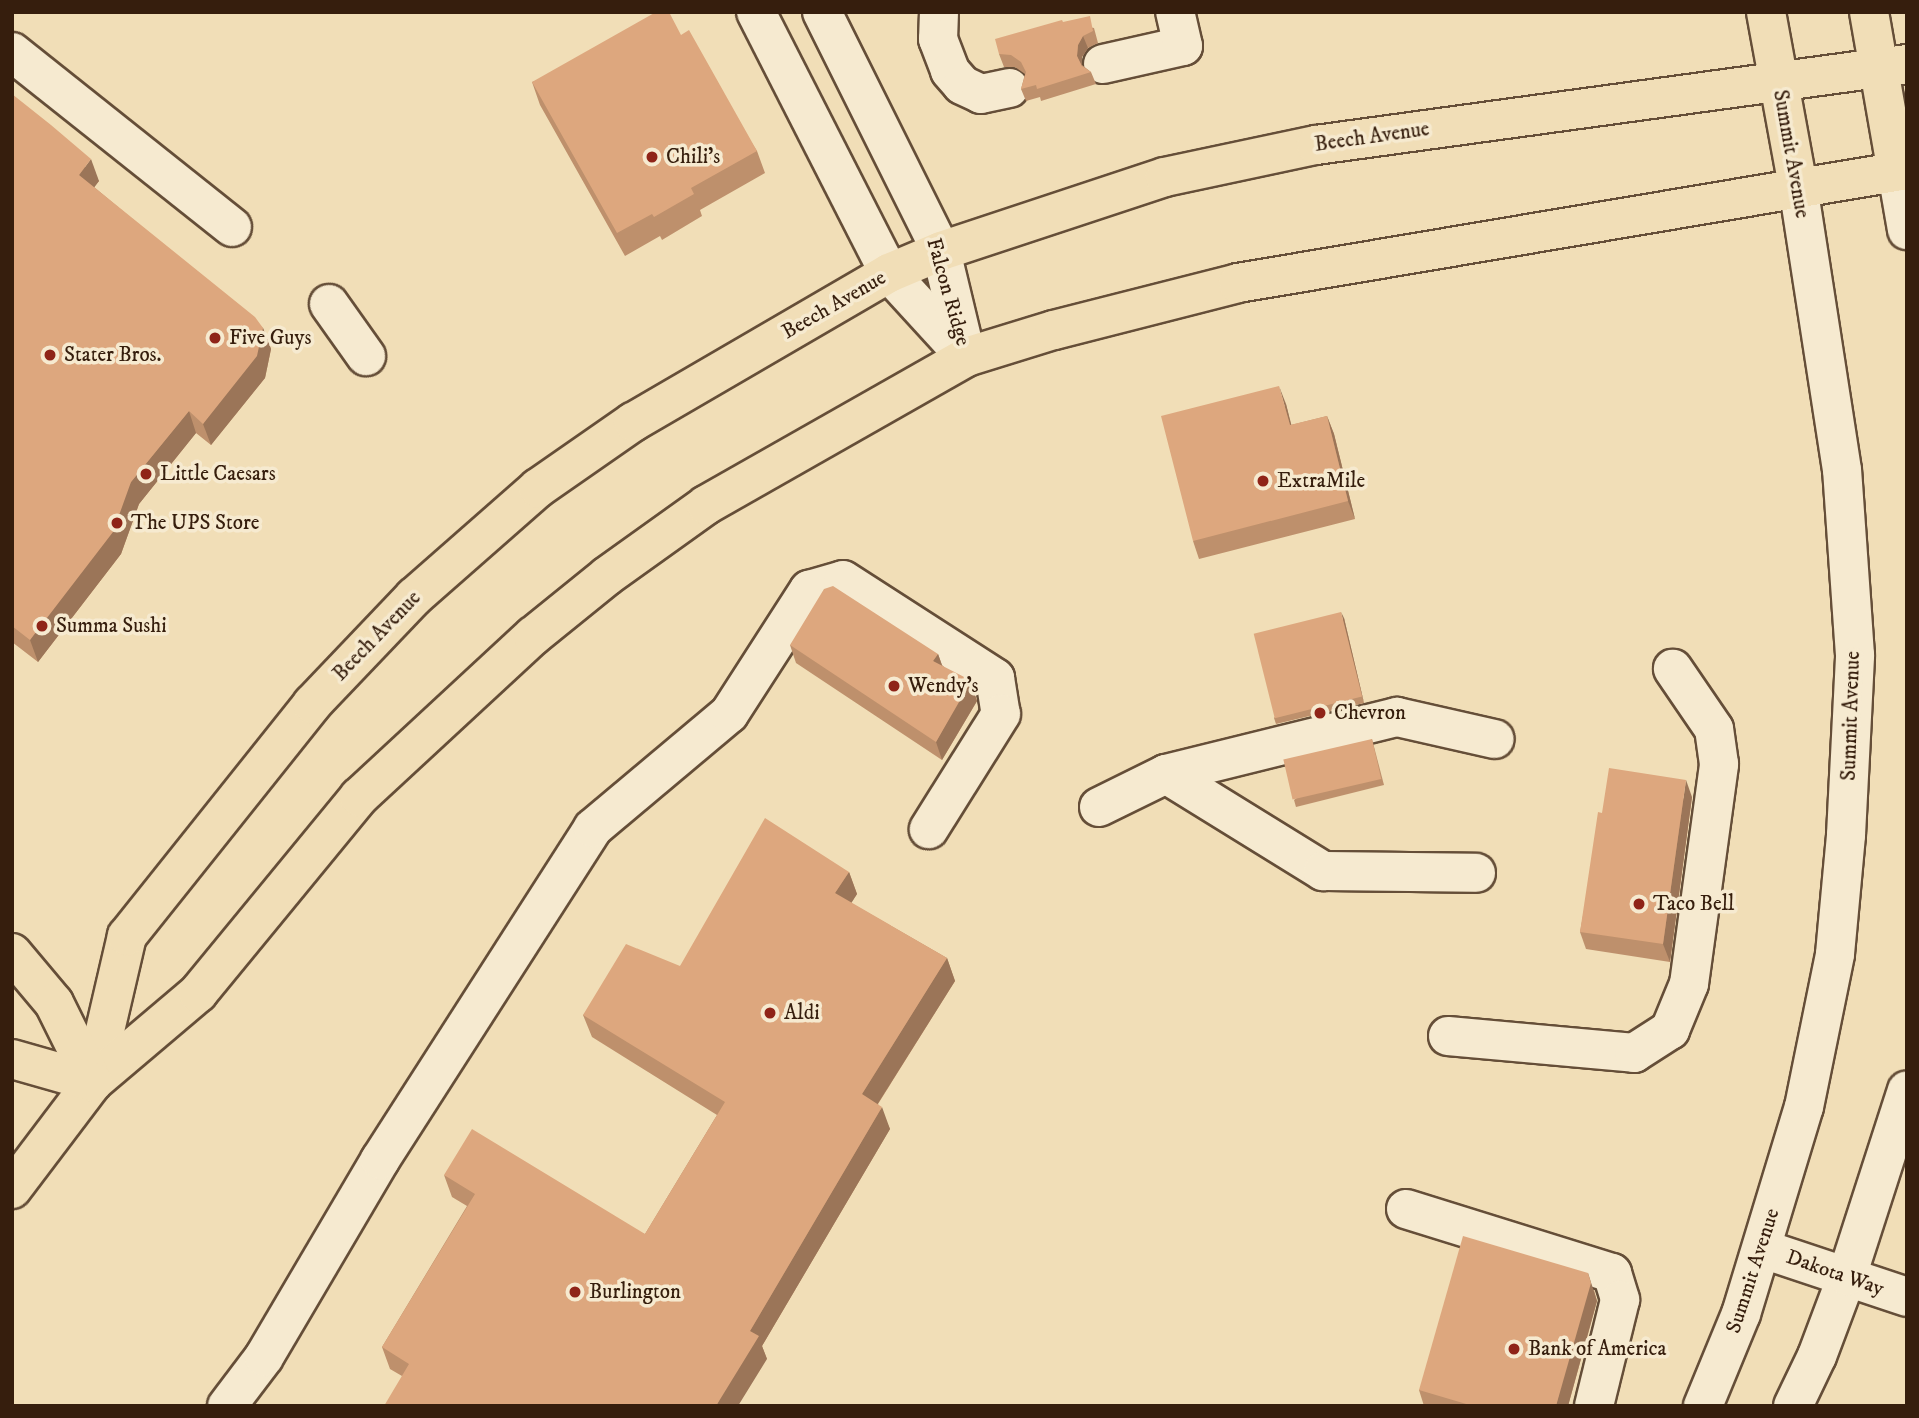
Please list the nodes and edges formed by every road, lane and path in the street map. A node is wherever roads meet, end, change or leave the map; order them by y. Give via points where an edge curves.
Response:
1 (756, 12) edge
2 (939, 12) edge
3 (1766, 12) edge
4 (1869, 12) edge
5 (830, 18) edge
6 (1179, 29) edge
7 (12, 52) edge
8 (1103, 64) dead end
9 (1894, 66) edge
10 (1778, 79) junction
11 (1009, 88) dead end
12 (1902, 171) edge
13 (1798, 187) junction
14 (232, 227) dead end
15 (1907, 230) edge
16 (941, 251) junction
17 (889, 273) junction
18 (329, 304) dead end
19 (366, 356) dead end
20 (966, 357) junction
21 (1673, 669) dead end
22 (1495, 739) dead end
23 (1166, 774) junction
24 (1100, 807) dead end
25 (929, 829) dead end
26 (1476, 873) dead end
27 (12, 953) edge
28 (1448, 1036) dead end
29 (12, 1059) edge
30 (93, 1082) junction
31 (1907, 1090) edge
32 (12, 1189) edge
33 (1406, 1209) dead end
34 (1763, 1249) junction
35 (1847, 1276) junction
36 (1907, 1297) edge
37 (227, 1406) edge
38 (1594, 1406) edge
39 (1703, 1406) edge
40 (1793, 1406) edge

1 - 17 street, Falcon Ridge
2 - 11 street via 938,39 950,71 962,85 981,94
3 - 10 main road, Summit Avenue
4 - 9 main road
5 - 16 street, Falcon Ridge
6 - 8 street
7 - 14 street
9 - 10 main road, Beech Avenue
9 - 12 main road
10 - 13 main road, Summit Avenue
10 - 16 main road, Beech Avenue via 1316,145 1165,177
12 - 13 main road, Beech Avenue
12 - 15 street
13 - 20 main road, Beech Avenue via 1238,283
13 - 34 street, Summit Avenue via 1842,470 1855,656 1835,954 1804,1107
16 - 17 main road, Beech Avenue
16 - 20 street, Falcon Ridge
17 - 20 street, Falcon Ridge
17 - 30 main road, Beech Avenue via 633,422 538,488 414,597 312,704 127,936
18 - 19 street
20 - 30 main road, Beech Avenue via 706,505 533,636 359,797 198,993
21 - 28 street via 1714,729 1719,764 1689,984 1670,1030 1634,1053
22 - 23 street via 1397,717
23 - 24 street
23 - 26 street via 1323,870
25 - 37 street via 1001,714 995,678 843,580 809,590 730,714 593,828 380,1160 264,1357
27 - 30 main road via 54,1003
29 - 30 main road
30 - 32 main road, Beech Avenue
31 - 35 street
33 - 38 street via 1612,1273 1620,1300
34 - 35 street, Dakota Way
34 - 39 street, Summit Avenue
35 - 36 street, Dakota Way
35 - 40 street

